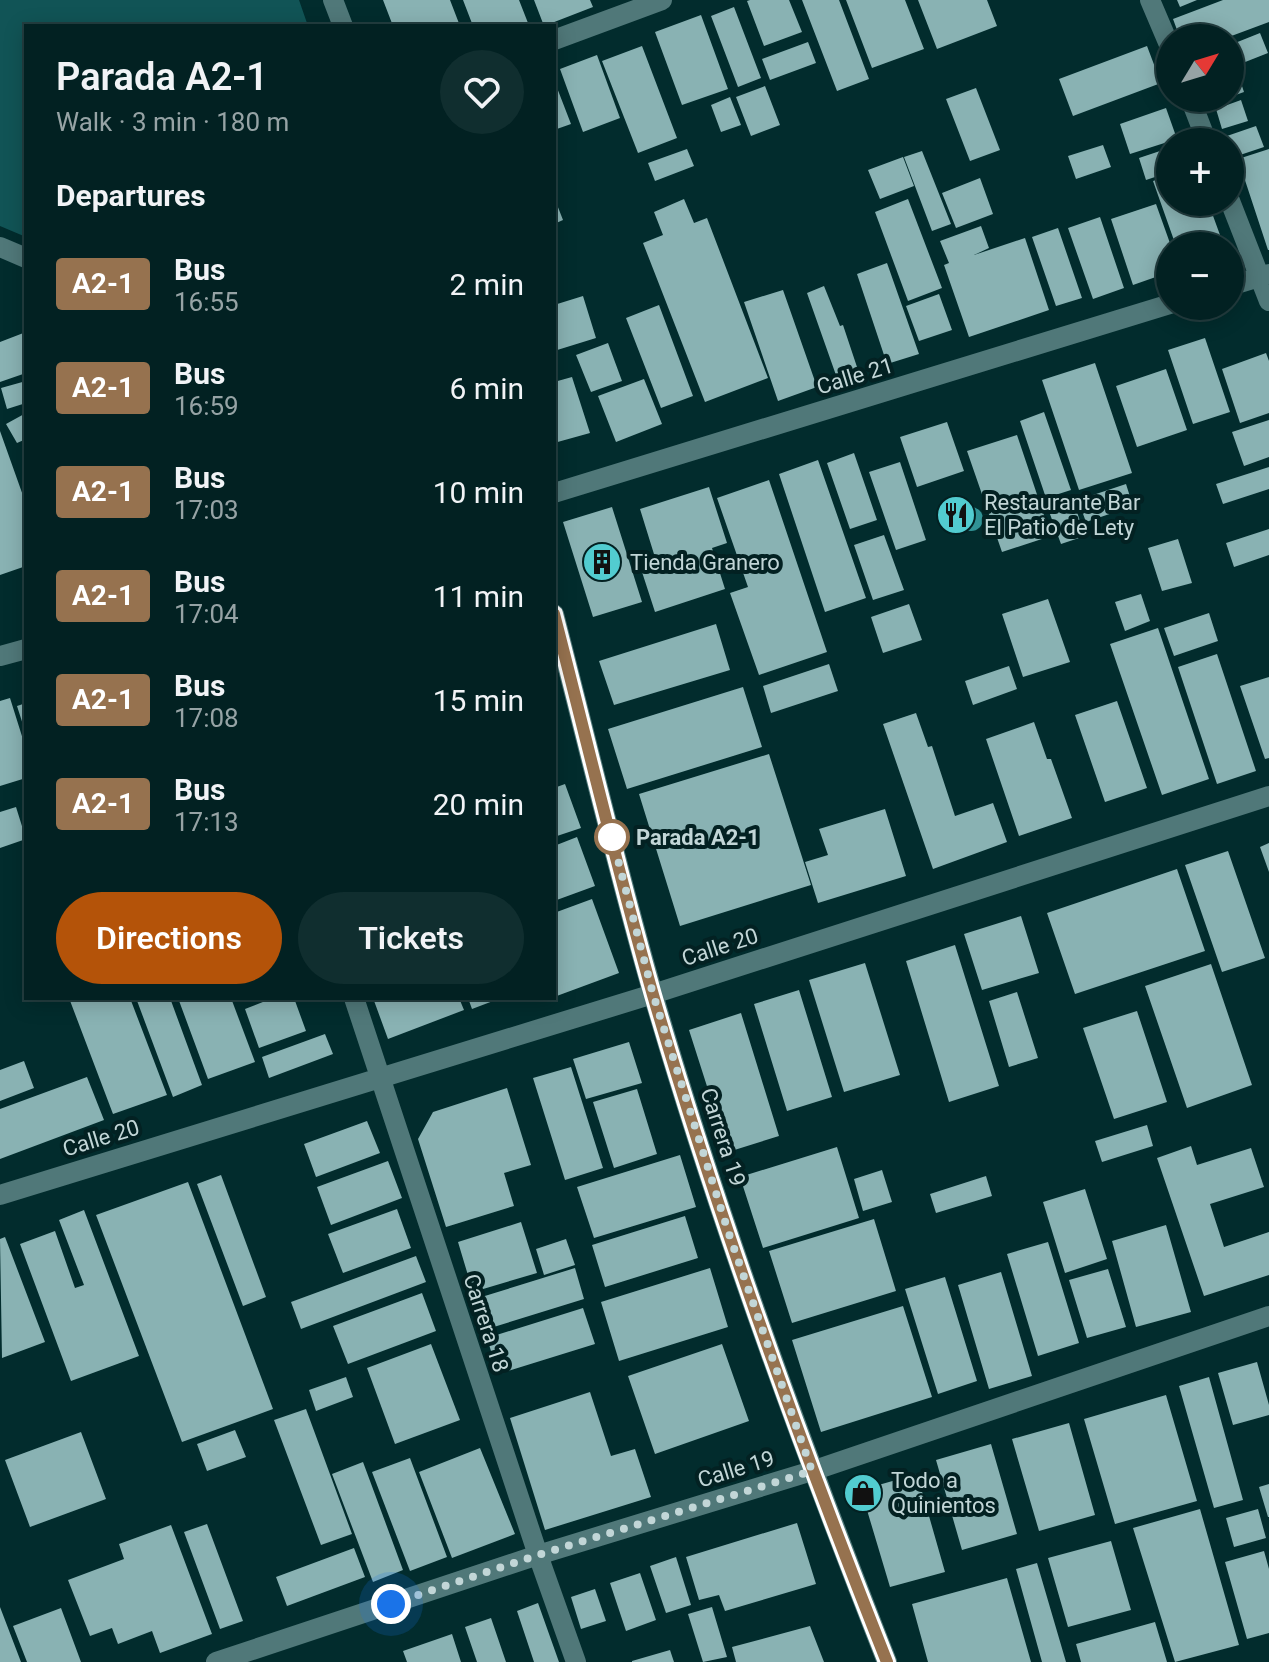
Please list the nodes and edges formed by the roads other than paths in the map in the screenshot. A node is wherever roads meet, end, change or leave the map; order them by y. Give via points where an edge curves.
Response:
1 (333, 0) edge
2 (662, 0) edge
3 (1150, 0) edge
4 (618, 8) edge
5 (342, 24) edge
6 (1160, 24) edge
7 (556, 39) edge
8 (1237, 216) edge
9 (0, 247) edge
10 (24, 257) edge
11 (1264, 276) edge
12 (1244, 282) edge
13 (1269, 301) edge
14 (1156, 308) edge
15 (556, 492) edge
16 (556, 622) edge
17 (24, 650) edge
18 (0, 656) edge
19 (1269, 796) edge
20 (653, 994) junction
21 (355, 1000) edge
22 (380, 1078) junction
23 (0, 1195) edge
24 (1269, 1316) edge
25 (812, 1471) junction
26 (538, 1555) junction
27 (216, 1662) edge
28 (576, 1662) edge
29 (887, 1662) edge

1 - 5 street
2 - 4 street
3 - 6 street
4 - 7 street
8 - 11 street
9 - 10 street
11 - 12 street
11 - 13 street
14 - 15 street, Calle 21
16 - 20 street, Carrera 19
17 - 18 street
19 - 20 street, Calle 20
20 - 22 street, Calle 20
20 - 25 street, Carrera 19
21 - 22 street, Carrera 18
22 - 23 street, Calle 20
22 - 26 street, Carrera 18
24 - 25 street, Calle 19
25 - 26 street, Calle 19
25 - 29 street, Carrera 19
26 - 27 street, Calle 19
26 - 28 street, Carrera 18

